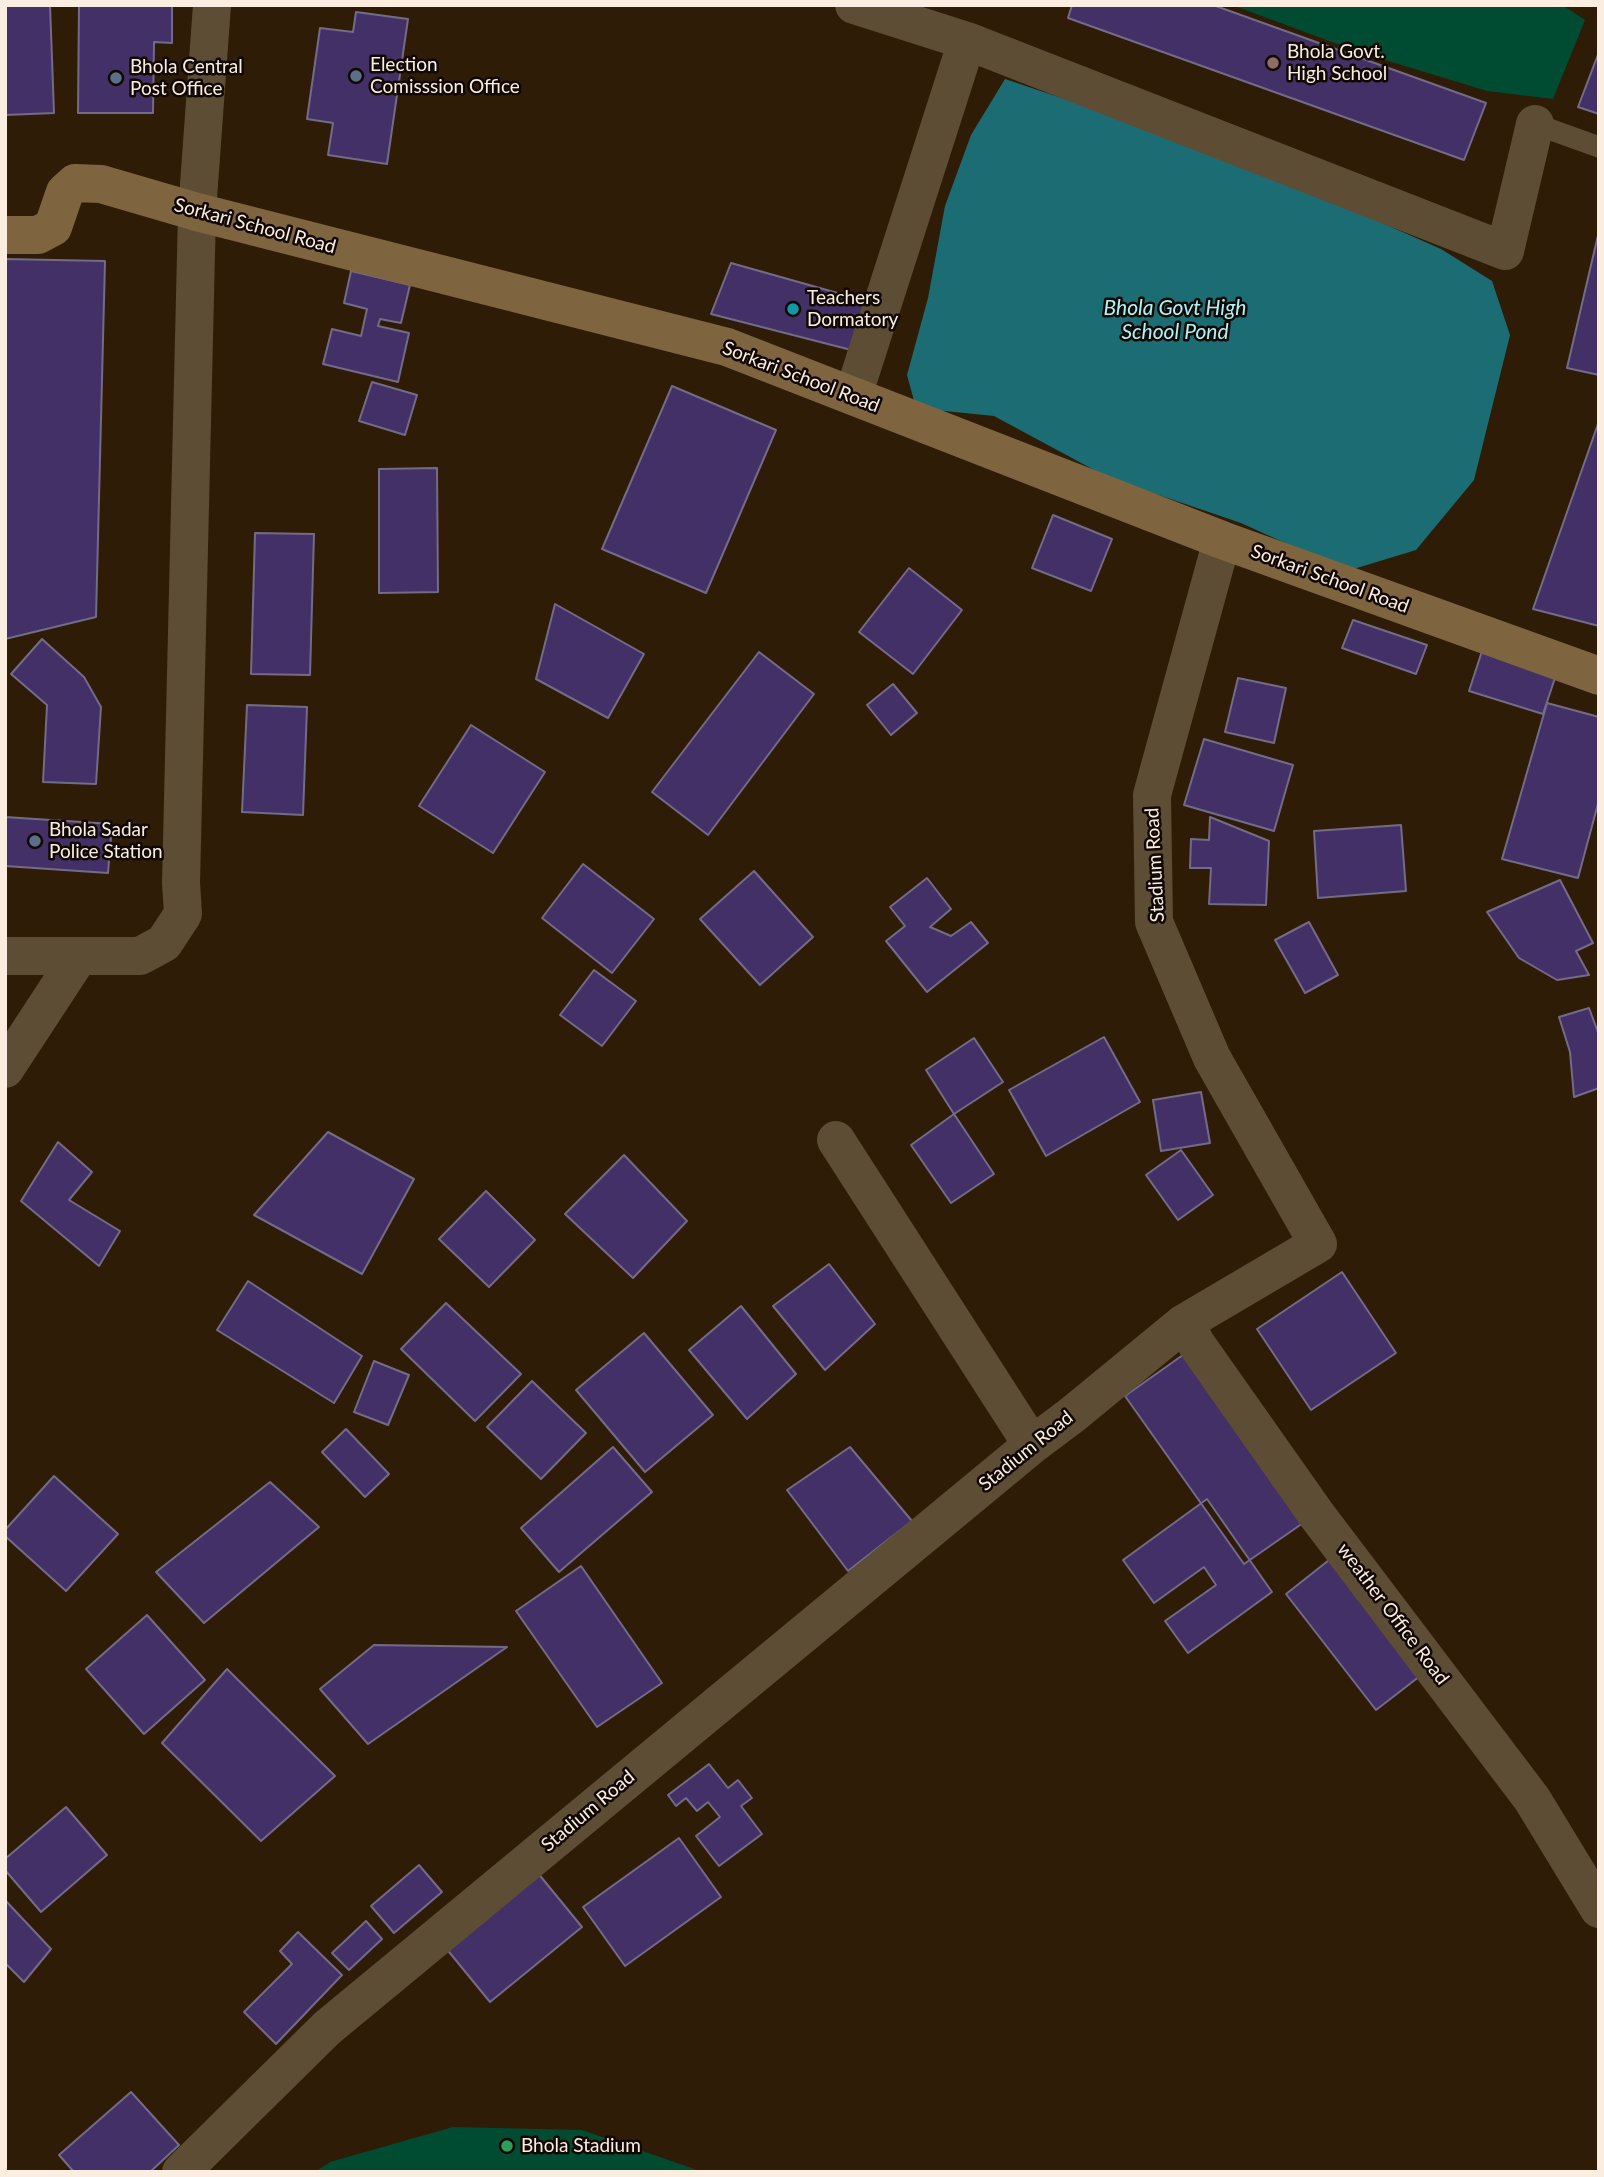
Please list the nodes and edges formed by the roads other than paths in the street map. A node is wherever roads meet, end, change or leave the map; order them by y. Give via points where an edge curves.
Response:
1 (212, 5) edge
2 (854, 5) edge
3 (967, 41) junction
4 (1535, 124) joint
5 (1599, 147) edge
6 (197, 212) junction
7 (5, 235) edge
8 (853, 396) junction
9 (1222, 540) junction
10 (1599, 676) edge
11 (5, 956) edge
12 (79, 956) junction
13 (5, 1069) edge
14 (836, 1140) dead end
15 (1184, 1323) junction
16 (1032, 1445) junction
17 (1599, 1909) edge
18 (181, 2172) edge

1 - 6 street
2 - 3 street
3 - 4 street via 1505,251
3 - 8 street
4 - 5 lane
6 - 7 street, Sorkari School Road via 101,184 75,183 65,191 53,227 38,235
6 - 8 street, Sorkari School Road via 727,347
6 - 12 street via 181,869 184,914 164,943 140,956
8 - 9 street, Sorkari School Road
9 - 10 street, Sorkari School Road
9 - 15 street, Stadium Road via 1152,795 1154,922 1212,1058 1318,1244
11 - 12 street
12 - 13 street
14 - 16 street
15 - 16 street, Stadium Road
15 - 17 street, weather Office Road via 1316,1514 1532,1799
16 - 18 street, Stadium Road via 327,2028

